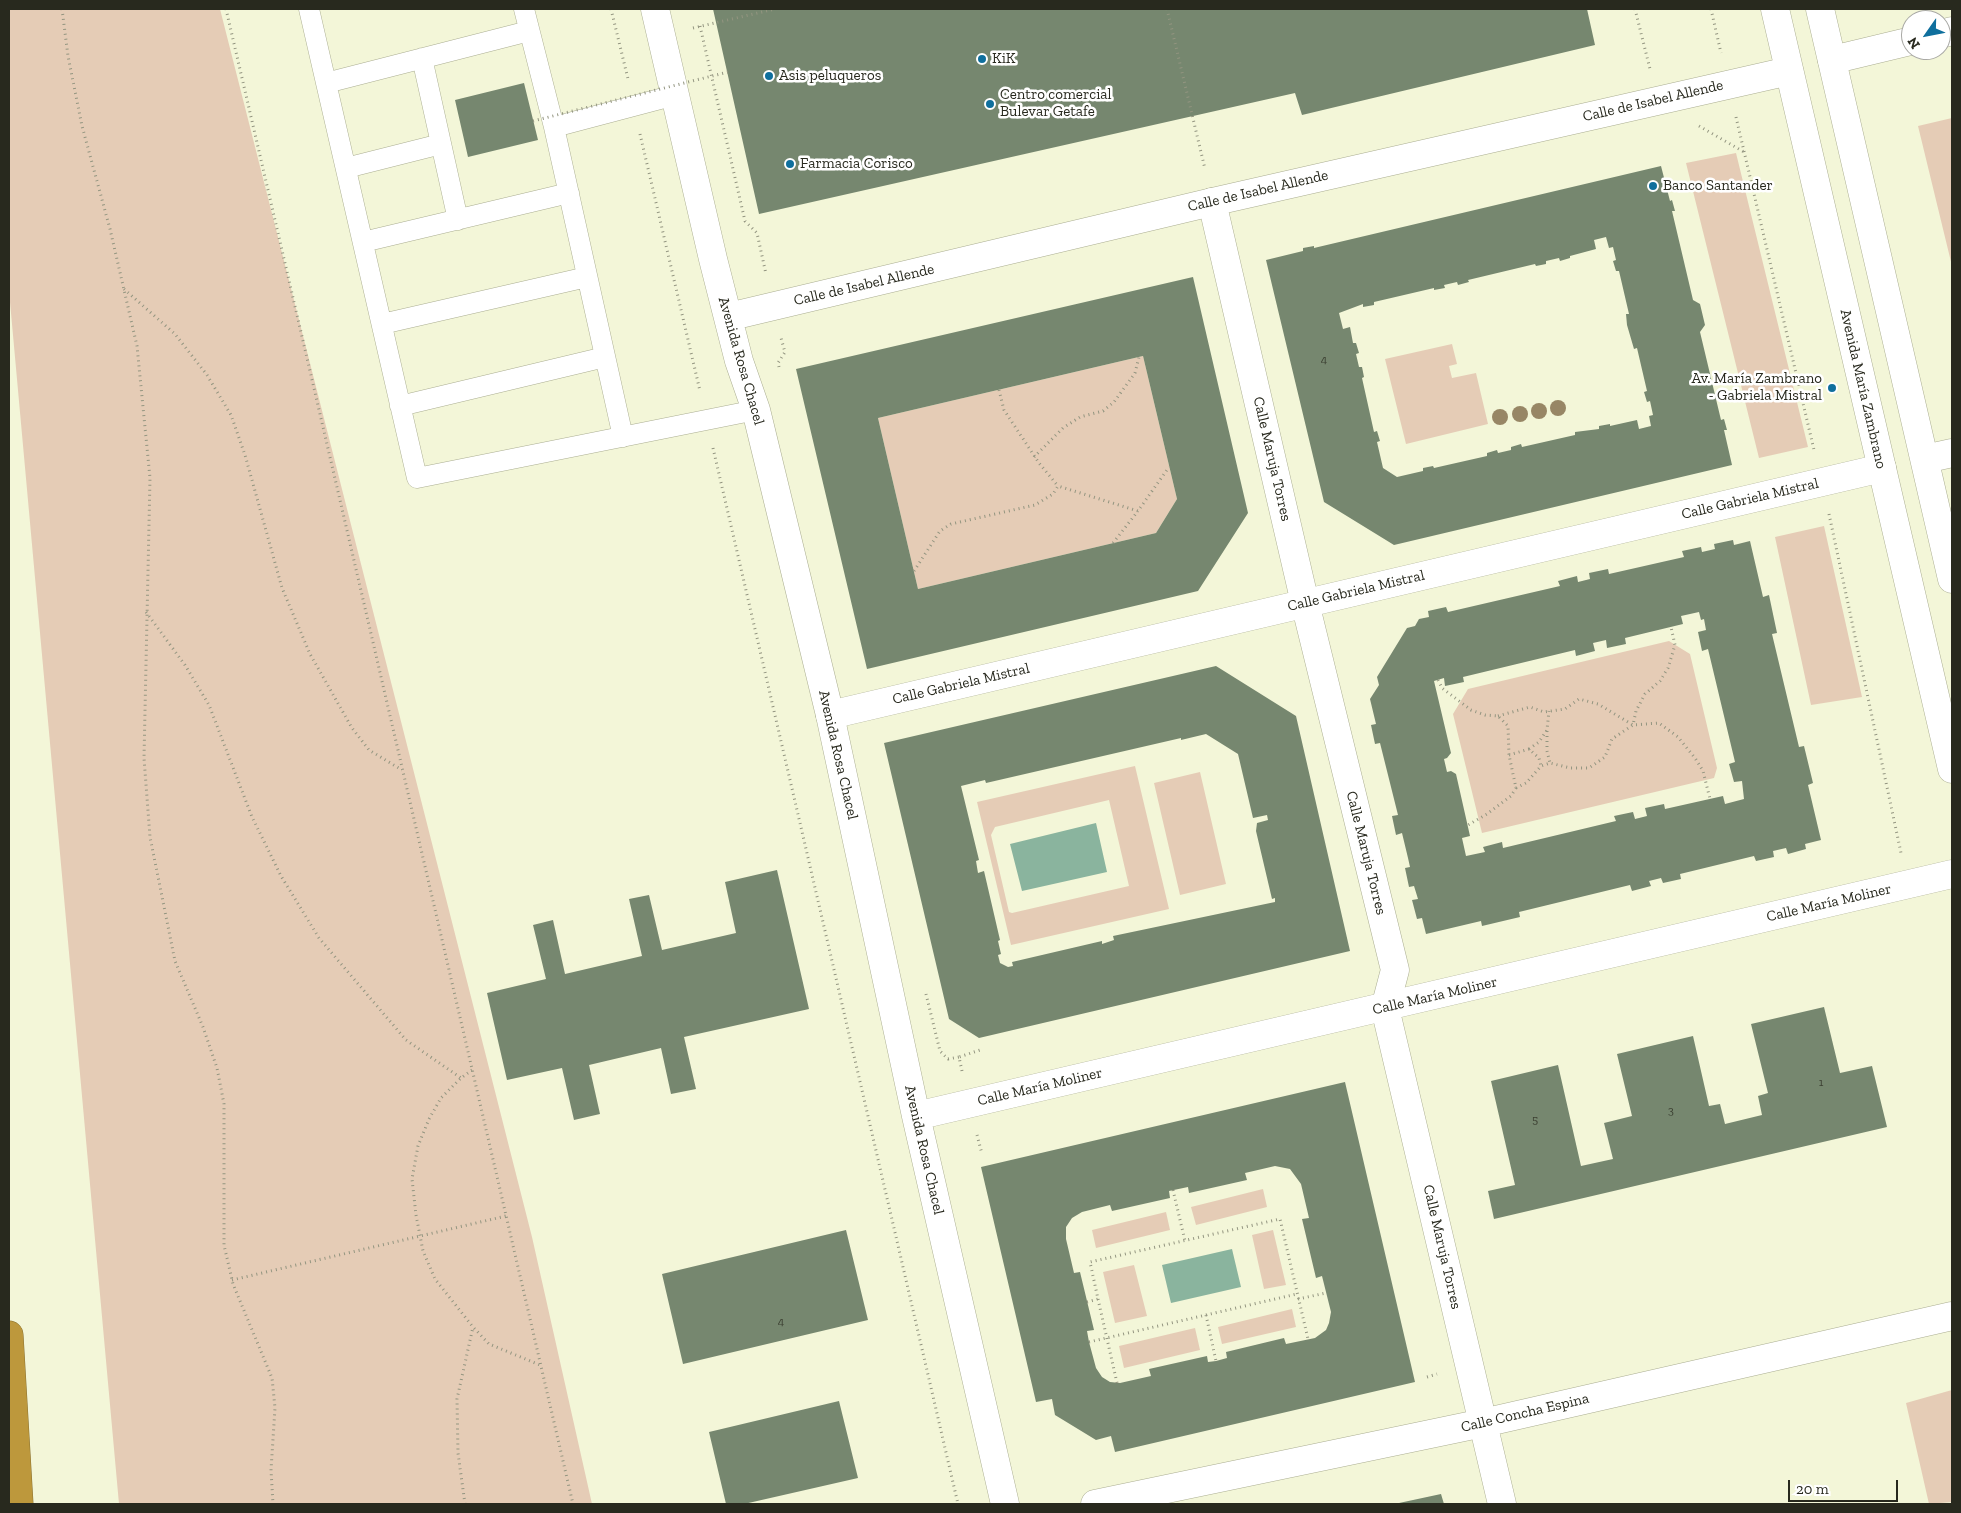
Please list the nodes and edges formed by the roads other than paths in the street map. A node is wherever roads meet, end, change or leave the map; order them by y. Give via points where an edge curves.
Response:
1 (309, 9) edge
2 (524, 9) edge
3 (655, 9) edge
4 (1775, 9) edge
5 (1820, 9) edge
6 (529, 31) junction
7 (1901, 43) edge
8 (422, 58) junction
9 (1832, 60) junction
10 (1789, 71) junction
11 (326, 83) junction
12 (675, 95) junction
13 (554, 127) junction
14 (441, 144) junction
15 (346, 168) junction
16 (569, 193) junction
17 (1212, 202) junction
18 (458, 220) junction
19 (363, 242) junction
20 (587, 277) junction
21 (728, 317) junction
22 (382, 324) junction
23 (605, 357) junction
24 (400, 406) junction
25 (756, 410) junction
26 (623, 437) junction
27 (1952, 453) edge
28 (1925, 459) junction
29 (1882, 468) junction
30 (1952, 578) edge
31 (1305, 603) junction
32 (830, 715) junction
33 (1952, 769) edge
34 (1952, 874) edge
35 (1385, 1008) junction
36 (916, 1116) junction
37 (1952, 1316) edge
38 (9, 1334) edge
39 (1483, 1423) junction
40 (19, 1504) edge
41 (1005, 1504) edge
42 (1095, 1504) edge
43 (1502, 1504) edge

1 - 11 lane
2 - 6 lane
3 - 12 street, Avenida Rosa Chacel
4 - 10 street, Avenida María Zambrano
5 - 9 street
6 - 8 lane
6 - 13 lane
7 - 9 street
8 - 11 lane
8 - 14 lane
9 - 28 street
10 - 17 street, Calle de Isabel Allende
10 - 29 street, Avenida María Zambrano
11 - 15 lane
12 - 13 lane
12 - 21 street, Avenida Rosa Chacel
13 - 16 lane
14 - 15 lane
14 - 18 lane
15 - 19 lane
16 - 18 lane
16 - 20 lane
17 - 21 street, Calle de Isabel Allende
17 - 31 street, Calle Maruja Torres
18 - 19 lane
19 - 22 lane
20 - 22 lane
20 - 23 lane
21 - 25 street, Avenida Rosa Chacel
22 - 24 lane
23 - 24 lane
23 - 26 lane
24 - 26 lane via 417,478
25 - 26 lane
25 - 32 street, Avenida Rosa Chacel
27 - 28 street
28 - 30 street
29 - 31 street, Calle Gabriela Mistral
29 - 33 street, Avenida María Zambrano
31 - 32 street, Calle Gabriela Mistral
31 - 35 street, Calle Maruja Torres via 1395,970
32 - 36 street, Avenida Rosa Chacel
34 - 35 street, Calle María Moliner
35 - 36 street, Calle María Moliner
35 - 39 street, Calle Maruja Torres
36 - 41 street, Avenida Rosa Chacel
37 - 39 street, Calle Concha Espina
38 - 40 highway
39 - 42 street, Calle Concha Espina
39 - 43 street, Calle Maruja Torres

